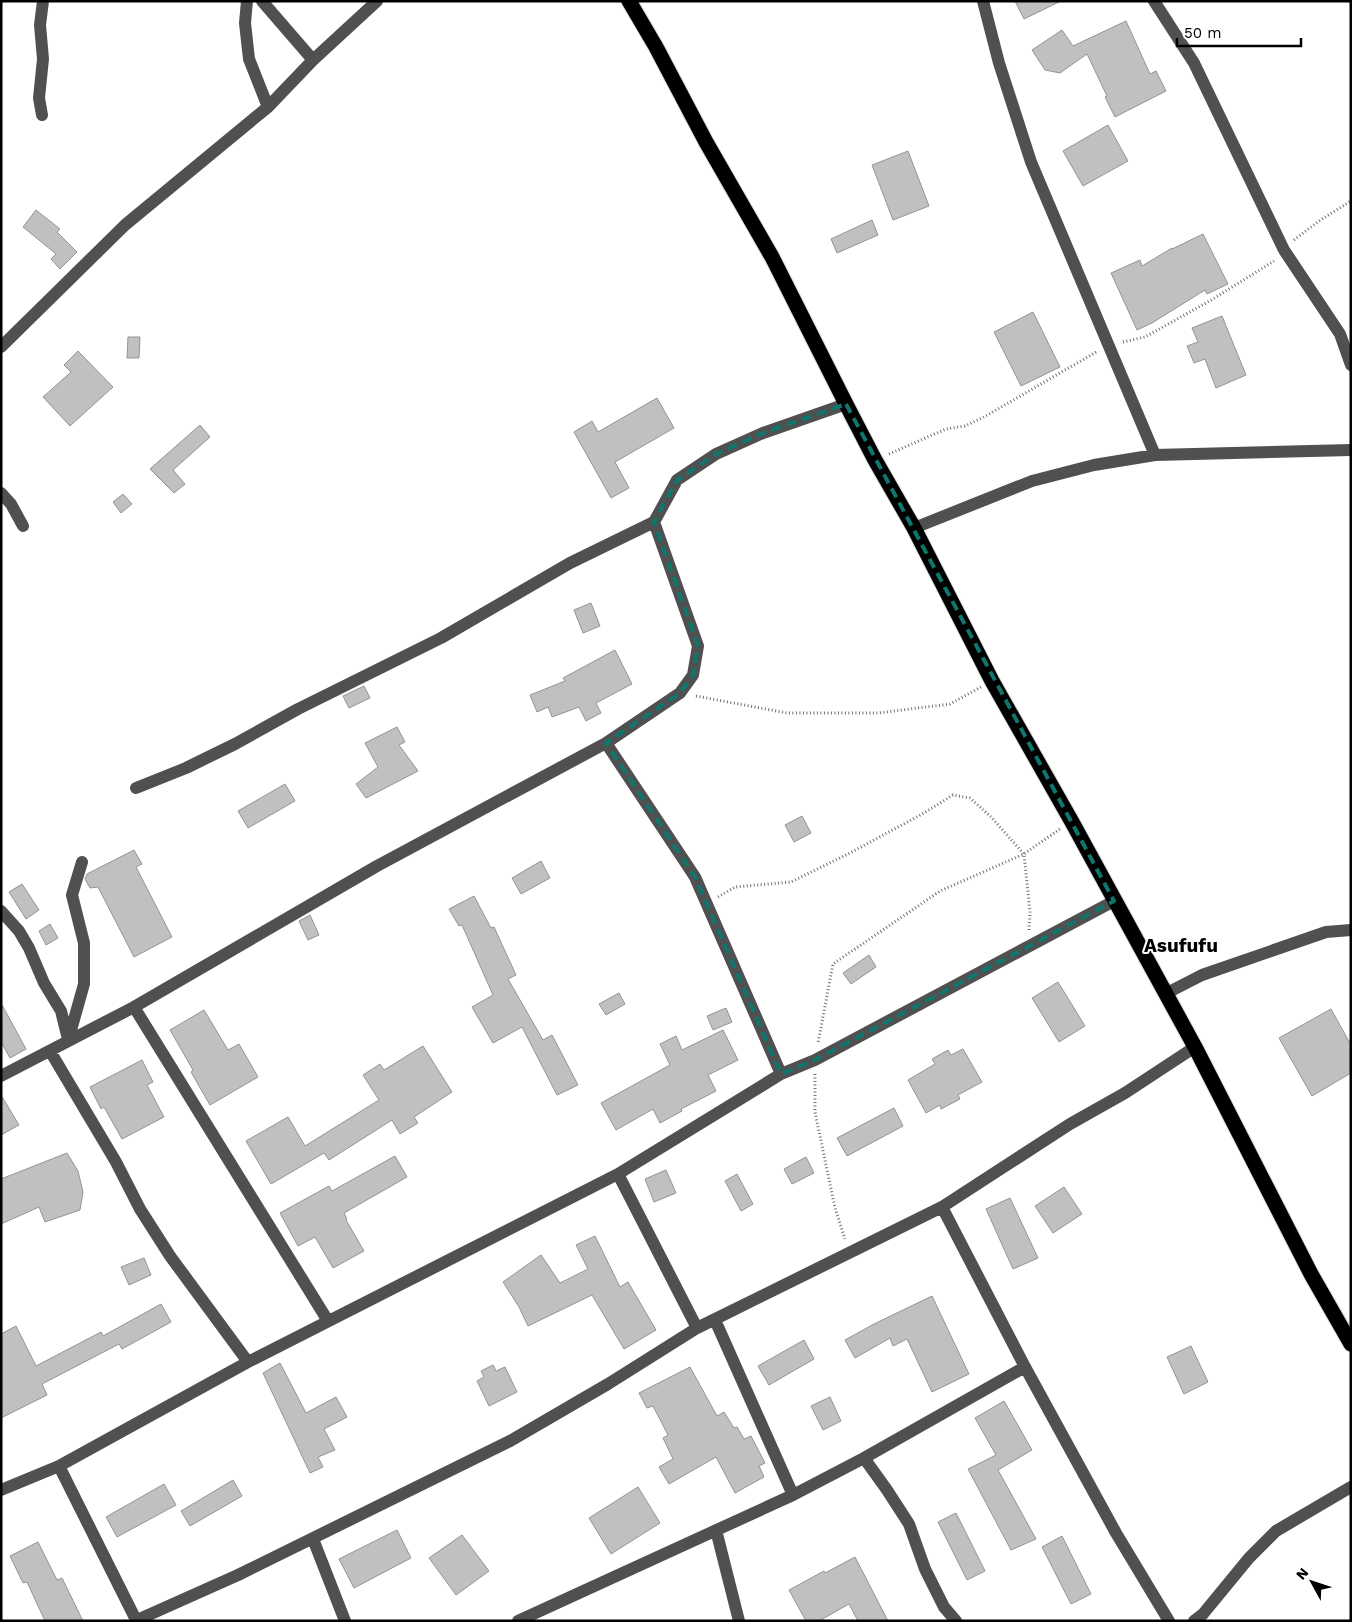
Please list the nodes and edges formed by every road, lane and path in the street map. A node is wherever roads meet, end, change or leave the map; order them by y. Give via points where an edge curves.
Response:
1 (43, 1) edge
2 (247, 1) edge
3 (262, 1) edge
4 (377, 1) edge
5 (629, 1) edge
6 (983, 1) edge
7 (1154, 1) edge
8 (313, 60) junction
9 (268, 107) junction
10 (42, 114) dead end
11 (1, 346) edge
12 (1351, 365) edge
13 (846, 404) junction
14 (1351, 450) edge
15 (1155, 455) junction
16 (1, 493) edge
17 (654, 522) junction
18 (23, 526) dead end
19 (914, 528) junction
20 (992, 681) junction
21 (680, 693) junction
22 (606, 743) junction
23 (136, 788) dead end
24 (1072, 822) junction
25 (1024, 854) junction
26 (82, 862) dead end
27 (716, 898) dead end
28 (1114, 901) junction
29 (1, 911) edge
30 (1351, 930) edge
31 (1028, 946) junction
32 (1165, 994) junction
33 (134, 1007) junction
34 (68, 1042) junction
35 (1195, 1048) junction
36 (50, 1051) junction
37 (815, 1060) junction
38 (781, 1074) junction
39 (1, 1076) edge
40 (618, 1174) junction
41 (942, 1207) junction
42 (849, 1252) junction
43 (715, 1320) junction
44 (328, 1321) junction
45 (697, 1328) junction
46 (1351, 1344) edge
47 (248, 1362) junction
48 (1025, 1367) junction
49 (864, 1458) junction
50 (59, 1466) junction
51 (1351, 1487) edge
52 (1, 1490) edge
53 (793, 1495) junction
54 (716, 1530) junction
55 (313, 1539) junction
56 (154, 1617) edge
57 (136, 1621) edge
58 (345, 1621) edge
59 (518, 1621) edge
60 (739, 1621) edge
61 (956, 1621) edge
62 (1168, 1621) edge
63 (1194, 1621) edge

1 - 10 street via 39,98
2 - 9 street via 245,23 249,59
3 - 8 street
4 - 8 street
5 - 13 highway via 772,257
6 - 15 street via 1031,162
7 - 12 street via 1194,63 1284,250 1340,334
8 - 9 street
9 - 11 street via 125,225
13 - 17 street via 763,433 716,454 677,480
13 - 19 highway
14 - 15 street
15 - 19 street via 1094,465 1032,481
16 - 18 street
17 - 21 street via 698,646 693,675
17 - 23 street via 570,563 440,638 298,708 235,744
19 - 20 highway
20 - 21 path via 950,704 878,713 787,712
20 - 24 highway
21 - 22 street
22 - 33 street via 377,866
22 - 38 street via 696,877
24 - 25 path
24 - 28 highway
25 - 27 path via 970,798 953,795 791,882 734,887
25 - 31 path via 1030,912
25 - 37 path via 940,891 833,964
26 - 34 street via 72,895 84,943 84,984
28 - 31 street
28 - 32 highway
29 - 34 street via 29,948 61,1011
30 - 32 street via 1326,932 1202,975
31 - 37 street
32 - 35 highway
33 - 34 street
33 - 44 street
34 - 36 street
35 - 41 street
35 - 46 highway via 1311,1274
36 - 39 street
36 - 47 street via 140,1209 170,1256
37 - 38 street
37 - 42 path via 815,1112 835,1208
38 - 40 street
40 - 44 street
40 - 45 street
41 - 42 street
41 - 48 street
42 - 43 street
43 - 45 street
43 - 53 street
44 - 47 street
45 - 55 street via 510,1441
47 - 50 street
48 - 49 street
48 - 62 street
49 - 53 street
49 - 61 street via 909,1524 924,1569
50 - 52 street
50 - 57 street
51 - 63 street via 1276,1531
53 - 54 street
54 - 59 street
54 - 60 street
55 - 56 street
55 - 58 street
56 - 57 street

